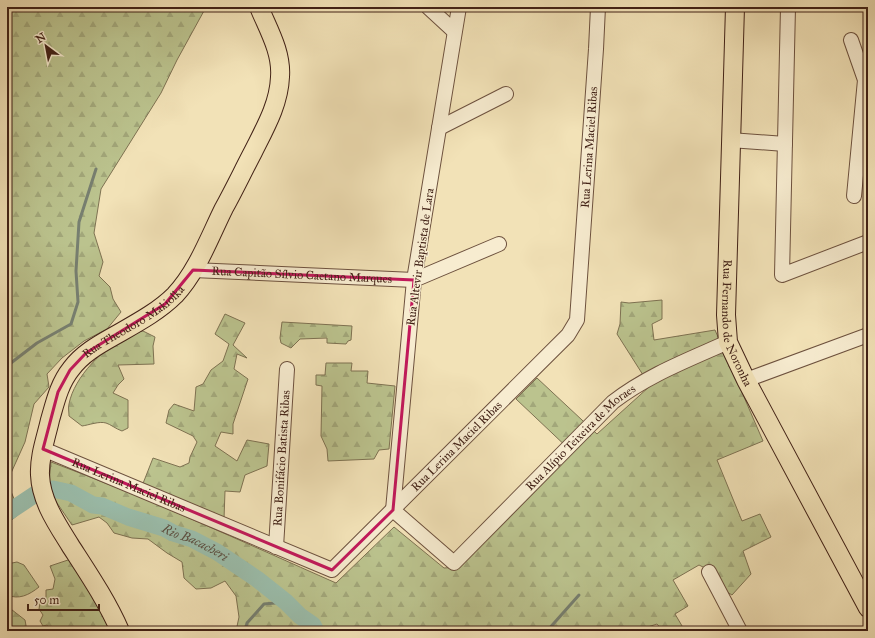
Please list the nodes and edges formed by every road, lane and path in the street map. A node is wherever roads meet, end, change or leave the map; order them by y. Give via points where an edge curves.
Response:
1 (259, 7) edge
2 (428, 7) edge
3 (459, 7) edge
4 (598, 7) edge
5 (735, 7) edge
6 (788, 7) edge
7 (454, 31) junction
8 (851, 40) dead end
9 (866, 81) edge
10 (506, 94) dead end
11 (439, 128) junction
12 (731, 136) junction
13 (785, 140) junction
14 (854, 196) dead end
15 (868, 242) edge
16 (499, 244) dead end
17 (193, 270) junction
18 (414, 280) junction
19 (868, 335) edge
20 (728, 342) junction
21 (287, 369) dead end
22 (746, 380) junction
23 (43, 449) junction
24 (393, 510) junction
25 (276, 547) junction
26 (709, 572) dead end
27 (868, 608) edge
28 (120, 631) edge
29 (740, 631) edge

1 - 17 main road, Rua Theodoro Makiolka via 276,48 281,74 280,88 263,133
2 - 7 street
3 - 7 street, Rua Altevir Baptista de Lara
4 - 24 street, Rua Lerina Maciel Ribas via 577,320 568,335
5 - 12 main road, Rua Fernando de Noronha
6 - 13 street
7 - 11 street, Rua Altevir Baptista de Lara
8 - 9 street
9 - 14 street
10 - 11 street
11 - 18 street, Rua Altevir Baptista de Lara
12 - 13 street
12 - 20 main road, Rua Fernando de Noronha via 726,316
13 - 15 street via 782,275
16 - 18 street, Rua Capitão Sílvio Caetano Marques
17 - 18 street, Rua Capitão Sílvio Caetano Marques
17 - 23 main road, Rua Theodoro Makiolka via 176,294 165,304 86,353 70,370 58,392
18 - 24 street, Rua Altevir Baptista de Lara
19 - 22 street
20 - 22 main road, Rua Fernando de Noronha
20 - 24 street, Rua Alípio Teixeira de Moraes via 629,389 613,402 454,563
21 - 25 street, Rua Bonifácio Batista Ribas
22 - 27 main road, Rua Fernando de Noronha
23 - 25 street, Rua Lerina Maciel Ribas
23 - 28 main road, Rua Theodoro Makiolka via 40,476 50,509 108,605
24 - 25 street, Rua Lerina Maciel Ribas via 332,570
26 - 29 street

